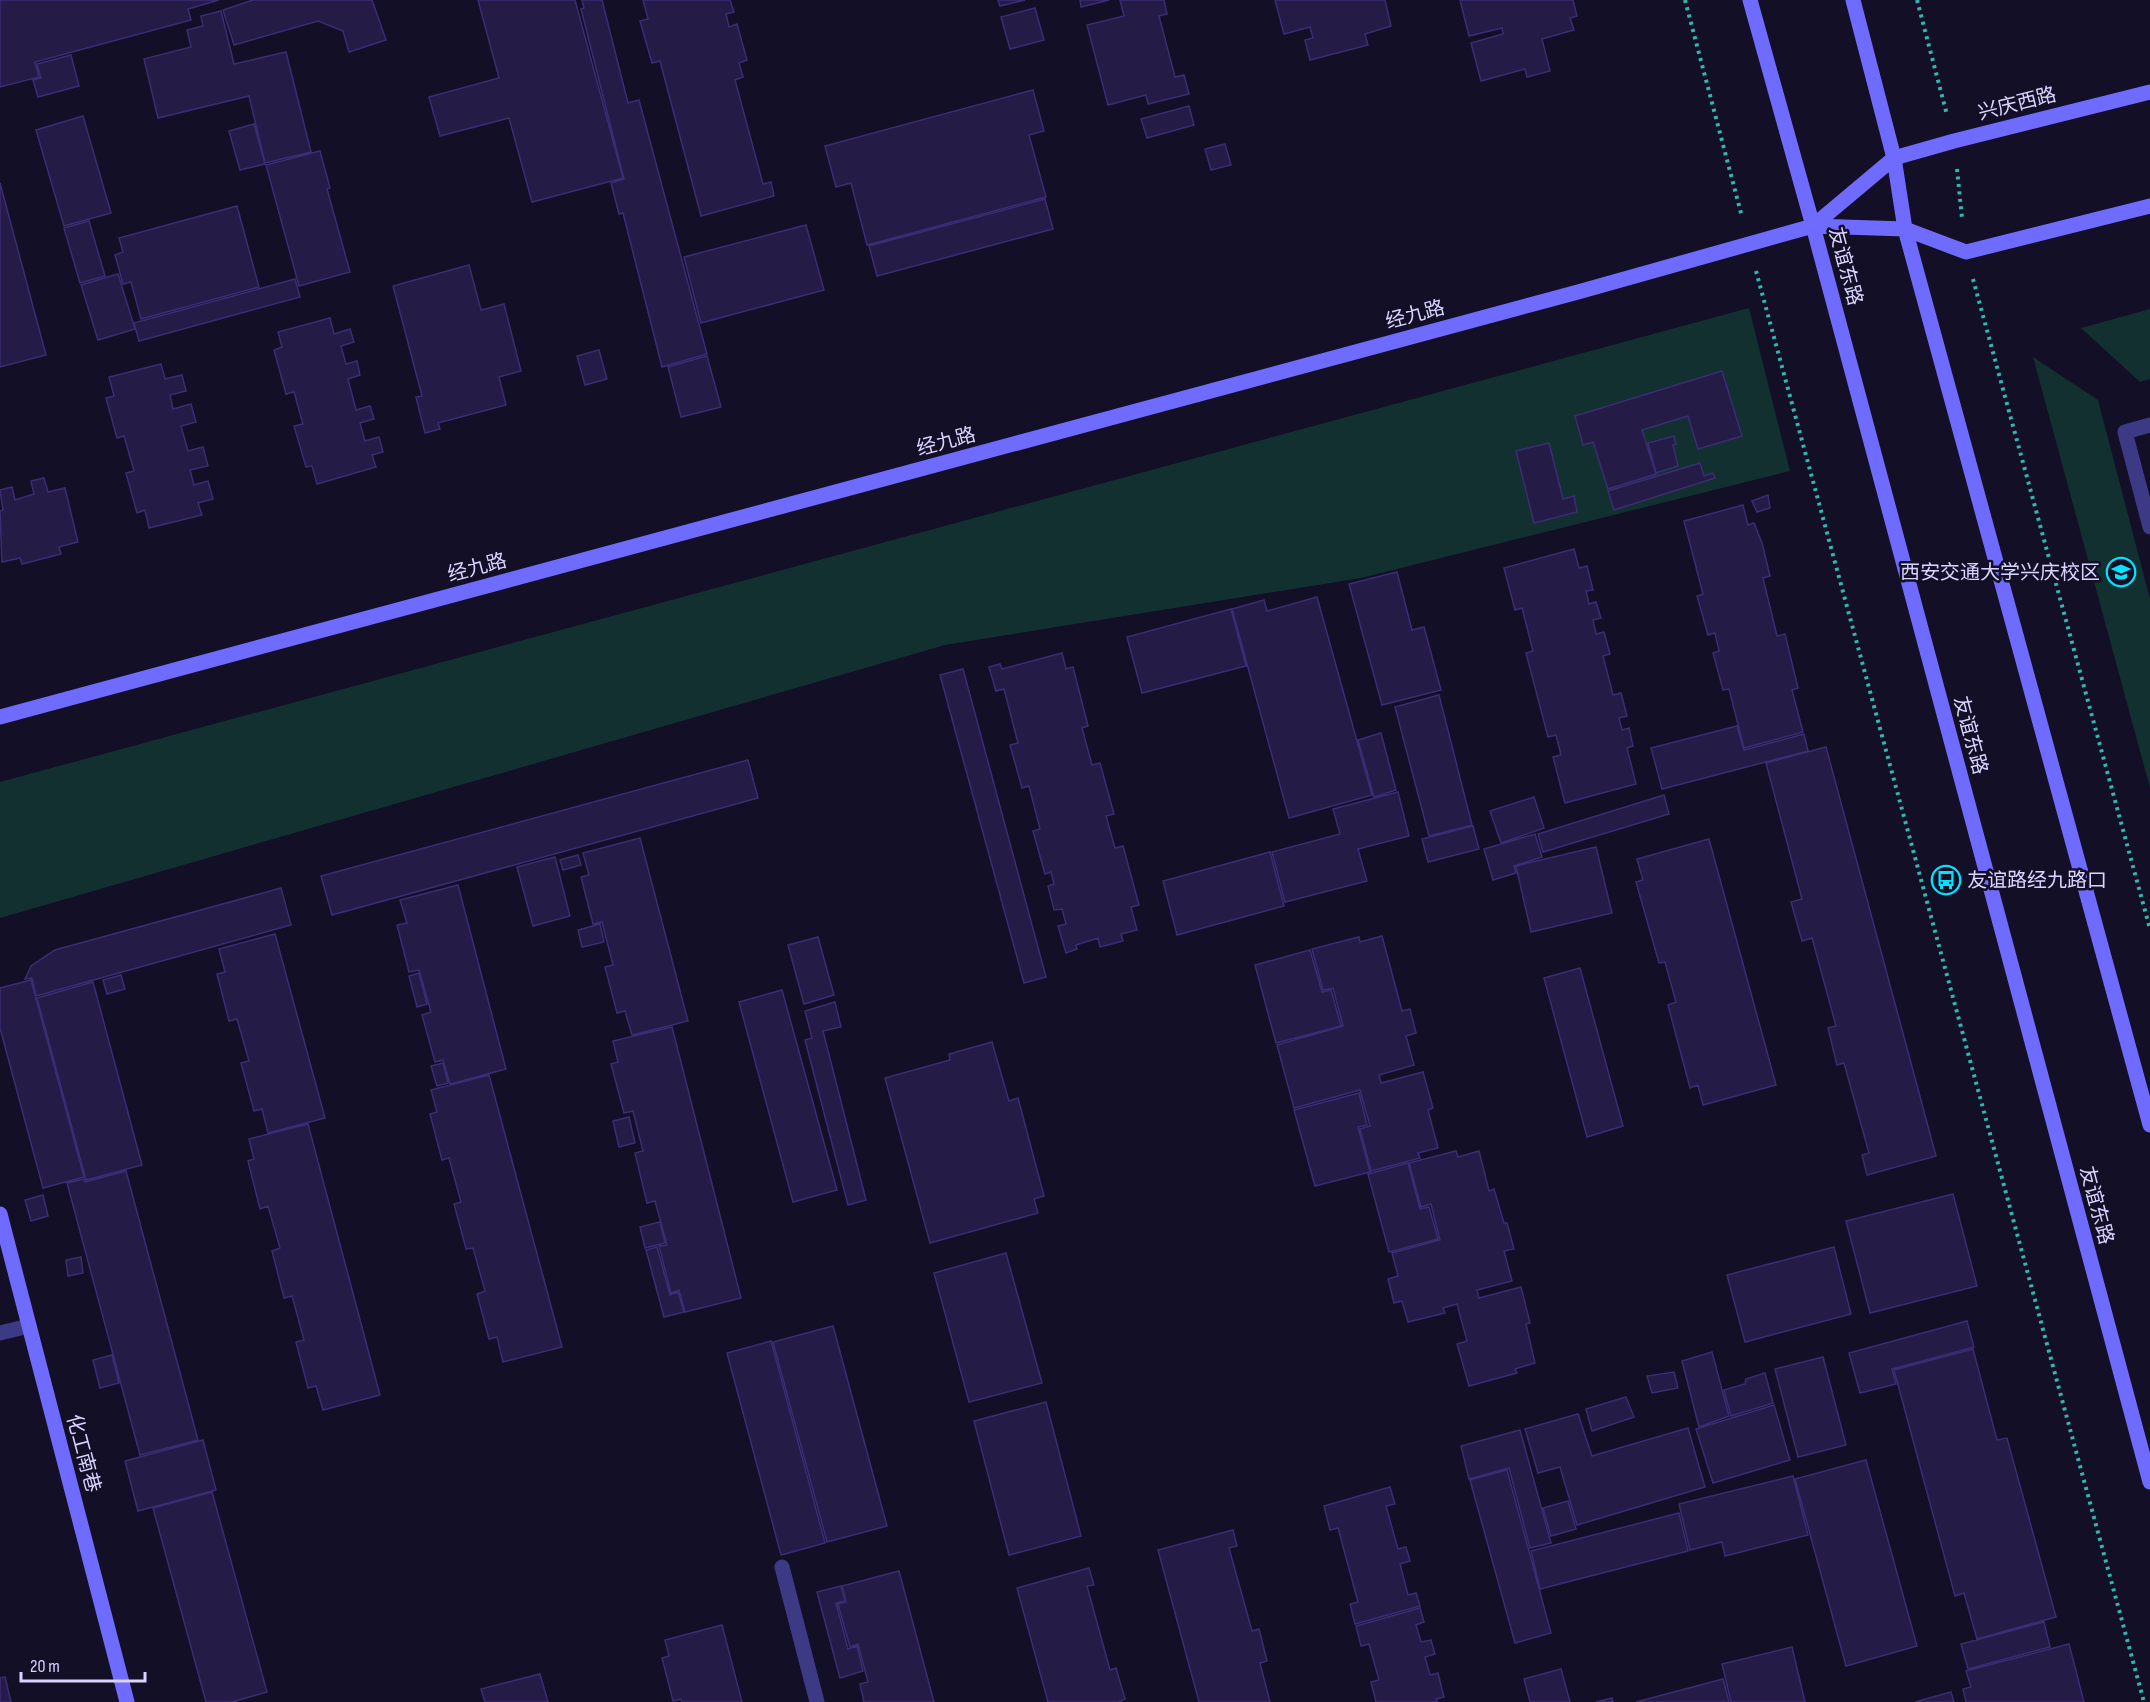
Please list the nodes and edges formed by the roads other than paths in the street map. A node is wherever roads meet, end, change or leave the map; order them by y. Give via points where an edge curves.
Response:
1 (1750, 0) edge
2 (1853, 0) edge
3 (2150, 92) edge
4 (1894, 158) junction
5 (2150, 206) edge
6 (1813, 226) junction
7 (1905, 229) junction
8 (2150, 425) edge
9 (2150, 527) edge
10 (0, 717) edge
11 (2150, 1125) edge
12 (0, 1214) edge
13 (29, 1326) junction
14 (0, 1333) edge
15 (2150, 1482) edge
16 (782, 1567) dead end
17 (127, 1702) edge
18 (817, 1702) edge

1 - 6 main road, 友谊东路
2 - 4 main road
3 - 4 main road, 兴庆西路
4 - 6 main road
4 - 7 main road
5 - 7 main road via 1966,252
6 - 7 main road, 经九路
6 - 10 main road, 经九路
6 - 15 main road, 友谊东路
7 - 11 main road
8 - 9 street via 2125,432
12 - 13 main road, 化工南巷
13 - 14 street
13 - 17 main road, 化工南巷
16 - 18 street

